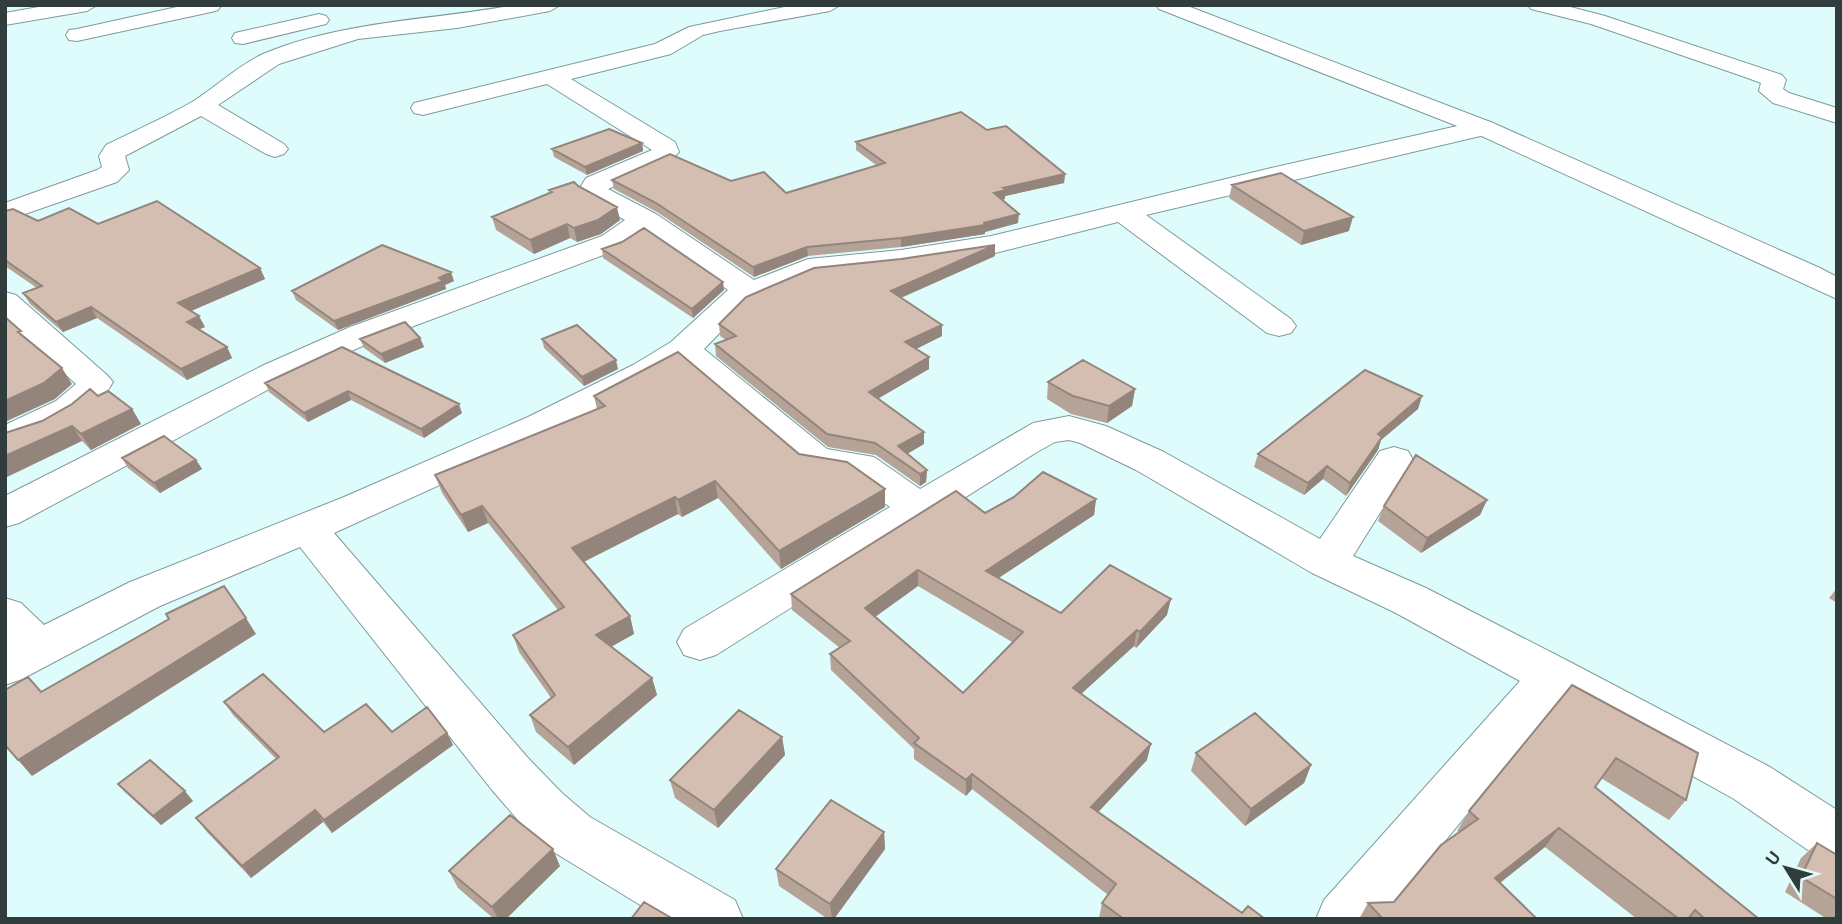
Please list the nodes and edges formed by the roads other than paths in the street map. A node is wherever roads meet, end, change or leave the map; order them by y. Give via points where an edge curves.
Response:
1 (88, 5) edge
2 (211, 5) edge
3 (550, 5) edge
4 (830, 5) edge
5 (1166, 5) edge
6 (1538, 5) edge
7 (59, 8) edge
8 (698, 12) dead end
9 (340, 15) dead end
10 (5, 19) edge
11 (718, 25) junction
12 (77, 35) dead end
13 (243, 38) junction
14 (271, 59) junction
15 (550, 76) junction
16 (202, 106) junction
17 (423, 108) dead end
18 (1837, 116) edge
19 (1484, 128) junction
20 (275, 149) dead end
21 (5, 214) edge
22 (1125, 214) junction
23 (646, 220) junction
24 (1837, 290) edge
25 (750, 291) junction
26 (5, 302) edge
27 (1279, 326) dead end
28 (683, 349) junction
29 (5, 439) edge
30 (1394, 460) dead end
31 (919, 508) junction
32 (5, 513) edge
33 (307, 527) junction
34 (1327, 562) junction
35 (5, 615) edge
36 (700, 642) dead end
37 (22, 656) edge
38 (1553, 675) junction
39 (1837, 840) edge
40 (715, 919) edge
41 (1344, 919) edge

1 - 7 street
2 - 12 street
2 - 13 street
3 - 14 street via 457,22 356,33
4 - 11 street
5 - 19 street
6 - 18 street via 1598,20 1753,72 1774,80 1771,91 1781,98
7 - 10 street
8 - 11 street
9 - 13 street
11 - 15 street via 663,49
13 - 14 street
14 - 16 street
15 - 17 street
15 - 23 street via 666,148 659,157 592,188
16 - 20 street
16 - 21 street via 115,151 116,170 107,177
19 - 22 street
19 - 24 street
22 - 25 street via 990,245 808,268
22 - 27 street
23 - 25 street
23 - 32 street via 612,242 362,334 276,372
25 - 28 street via 735,299
26 - 29 street via 95,382 92,392 75,406
28 - 31 street via 816,460 860,466
28 - 33 street via 541,425
30 - 34 street
31 - 34 street via 1038,435 1069,428 1150,461
31 - 36 street
33 - 37 street via 145,594
33 - 40 street via 543,810 571,834
34 - 38 street
35 - 37 street
38 - 39 street via 1752,783
38 - 41 street

